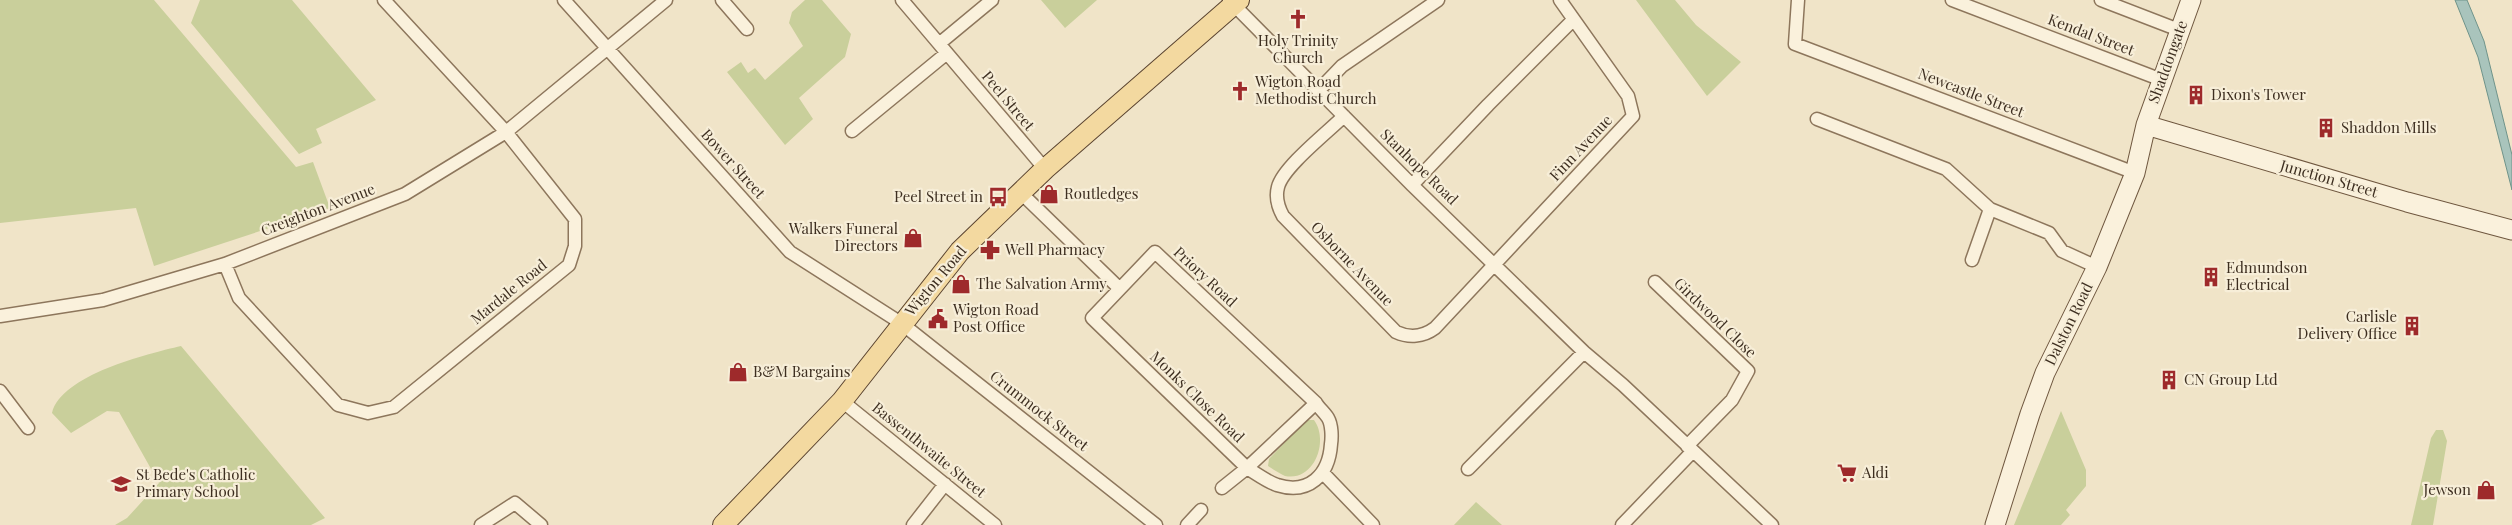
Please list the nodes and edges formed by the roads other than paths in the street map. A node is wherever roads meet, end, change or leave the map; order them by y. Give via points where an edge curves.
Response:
1 (384, 0) edge
2 (564, 0) edge
3 (666, 0) edge
4 (722, 0) edge
5 (902, 0) edge
6 (992, 0) edge
7 (1438, 0) edge
8 (1560, 0) edge
9 (1798, 0) edge
10 (1952, 0) edge
11 (2101, 0) edge
12 (2191, 0) edge
13 (1234, 1) edge
14 (1573, 20) junction
15 (747, 28) dead end
16 (2180, 30) junction
17 (943, 48) junction
18 (609, 49) junction
19 (2162, 80) junction
20 (1318, 91) junction
21 (1344, 116) junction
22 (1817, 119) dead end
23 (2146, 125) junction
24 (852, 131) dead end
25 (506, 132) junction
26 (1045, 169) junction
27 (2135, 173) junction
28 (1412, 185) junction
29 (1020, 192) junction
30 (1990, 209) junction
31 (2512, 230) edge
32 (1972, 260) dead end
33 (1494, 263) junction
34 (225, 264) junction
35 (2097, 267) junction
36 (1655, 282) dead end
37 (1119, 288) junction
38 (0, 316) edge
39 (901, 323) junction
40 (1584, 352) junction
41 (0, 391) edge
42 (842, 401) junction
43 (1316, 403) junction
44 (28, 428) dead end
45 (1690, 449) junction
46 (1247, 468) junction
47 (1468, 469) dead end
48 (1323, 473) junction
49 (945, 484) junction
50 (1222, 488) dead end
51 (1202, 510) dead end
52 (481, 525) edge
53 (541, 525) edge
54 (723, 525) edge
55 (913, 525) edge
56 (995, 525) edge
57 (1156, 525) edge
58 (1187, 525) edge
59 (1373, 525) edge
60 (1622, 525) edge
61 (1772, 525) edge
62 (1995, 525) edge

1 - 25 street, Mardale Road
2 - 18 street, Bower Street
3 - 18 street, Creighton Avenue
4 - 15 street
5 - 17 street, Peel Street
6 - 17 street
7 - 20 street via 1342,66
8 - 14 street, Finn Avenue
9 - 27 street, Newcastle Street via 1795,44
10 - 19 street, Kendal Street
11 - 16 street
12 - 16 main road, Shaddongate
13 - 20 street, Stanhope Road
13 - 26 main road, Wigton Road
14 - 28 street
14 - 33 street, Finn Avenue via 1628,96 1633,116
16 - 19 main road, Shaddongate
17 - 24 street
17 - 26 street, Peel Street
18 - 25 street, Creighton Avenue
18 - 39 street, Bower Street via 790,252
19 - 23 main road, Shaddongate
20 - 21 street, Stanhope Road
21 - 28 street, Stanhope Road
21 - 33 street, Osborne Avenue via 1288,170 1278,184 1277,201 1283,216 1396,332 1418,336 1435,328
22 - 30 street via 1946,169
23 - 27 main road, Dalston Road
23 - 31 main road, Junction Street
25 - 34 street, Creighton Avenue via 405,194
25 - 34 street, Mardale Road via 575,219 575,246 569,264 394,407 368,413 338,405 239,298
26 - 29 main road, Wigton Road
27 - 35 main road, Dalston Road
28 - 33 street, Stanhope Road
29 - 37 street
29 - 39 main road, Wigton Road via 960,251
30 - 32 street
30 - 35 street via 2049,233 2062,251
33 - 40 street, Stanhope Road
34 - 38 street, Creighton Avenue via 103,300
35 - 62 main road, Dalston Road via 2045,373
36 - 45 street, Girdwood Close via 1748,371 1732,400
37 - 43 street, Priory Road via 1155,252
37 - 46 street, Monks Close Road via 1092,318
39 - 42 main road, Wigton Road
39 - 57 street, Crummock Street
40 - 45 street, Stanhope Road
40 - 47 street
41 - 44 street
42 - 49 street, Bassenthwaite Street
42 - 54 main road, Wigton Road
43 - 46 street
43 - 48 street, Priory Road via 1329,419 1332,436 1330,457
45 - 60 street
45 - 61 street, Stanhope Road
46 - 48 street, Monks Close Road via 1279,486 1312,483
46 - 50 street
48 - 59 street
49 - 55 street
49 - 56 street, Bassenthwaite Street
51 - 58 street
52 - 53 street via 515,502

